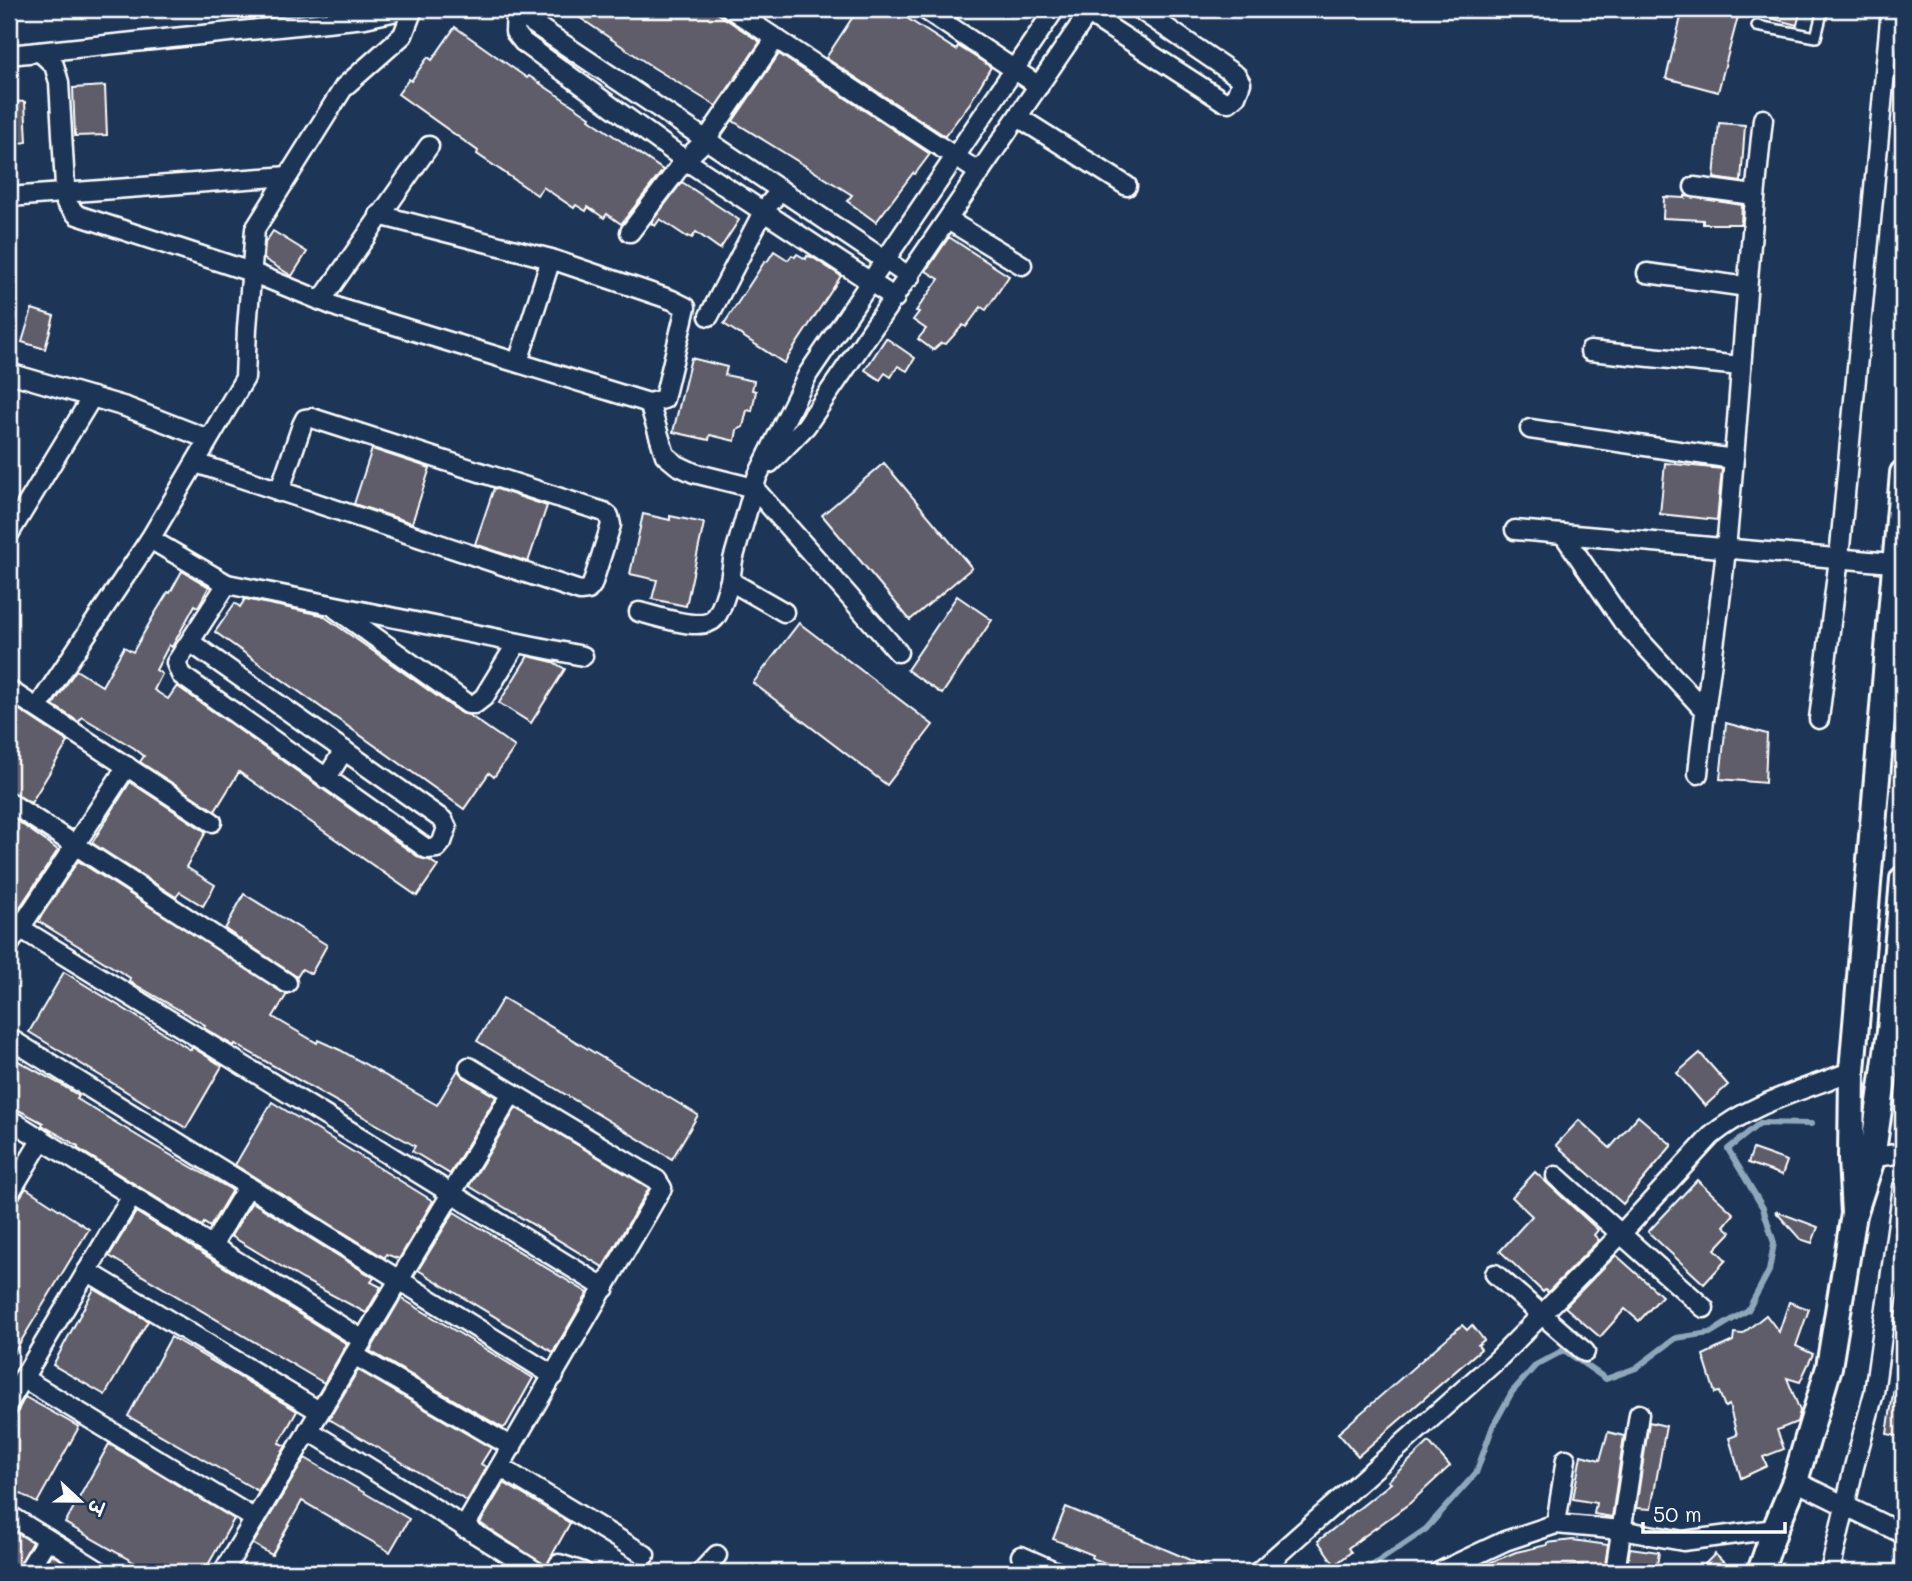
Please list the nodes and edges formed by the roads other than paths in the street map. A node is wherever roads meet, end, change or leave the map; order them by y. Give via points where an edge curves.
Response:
1 (289, 9) edge
2 (407, 9) edge
3 (413, 9) edge
4 (924, 9) edge
5 (1139, 9) edge
6 (1823, 9) edge
7 (1891, 9) edge
8 (516, 10) edge
9 (1087, 10) edge
10 (1048, 11) edge
11 (743, 12) edge
12 (300, 25) junction
13 (1757, 26) dead end
14 (776, 38) junction
15 (40, 52) junction
16 (9, 55) edge
17 (1013, 69) junction
18 (1039, 86) junction
19 (629, 88) junction
20 (615, 109) junction
21 (1018, 117) junction
22 (1763, 118) dead end
23 (706, 140) junction
24 (429, 146) dead end
25 (954, 156) junction
26 (685, 160) junction
27 (980, 173) junction
28 (288, 176) junction
29 (1127, 186) dead end
30 (1694, 187) dead end
31 (781, 190) junction
32 (65, 193) junction
33 (1754, 195) junction
34 (9, 197) edge
35 (764, 211) junction
36 (379, 215) junction
37 (948, 220) junction
38 (630, 232) dead end
39 (551, 259) junction
40 (884, 259) junction
41 (1022, 265) dead end
42 (251, 272) junction
43 (1647, 273) dead end
44 (910, 276) junction
45 (870, 281) junction
46 (1747, 287) junction
47 (895, 298) junction
48 (321, 301) junction
49 (709, 316) dead end
50 (1590, 351) dead end
51 (517, 362) junction
52 (1741, 366) junction
53 (9, 373) edge
54 (92, 397) junction
55 (649, 403) junction
56 (1530, 429) dead end
57 (208, 439) junction
58 (1733, 459) junction
59 (196, 463) junction
60 (1903, 473) edge
61 (755, 482) junction
62 (279, 492) junction
63 (1515, 530) dead end
64 (9, 534) edge
65 (1563, 534) junction
66 (150, 539) junction
67 (1726, 550) junction
68 (1839, 558) junction
69 (1900, 563) edge
70 (730, 581) junction
71 (227, 584) junction
72 (331, 605) junction
73 (639, 612) dead end
74 (784, 612) dead end
75 (190, 642) junction
76 (517, 643) junction
77 (898, 652) dead end
78 (583, 656) dead end
79 (9, 690) edge
80 (38, 707) junction
81 (1704, 710) junction
82 (1819, 719) dead end
83 (344, 750) junction
84 (127, 766) junction
85 (1698, 774) dead end
86 (326, 779) junction
87 (9, 802) edge
88 (212, 822) dead end
89 (75, 845) junction
90 (1903, 879) edge
91 (20, 928) junction
92 (9, 945) edge
93 (286, 983) dead end
94 (9, 1038) edge
95 (469, 1067) dead end
96 (1852, 1071) junction
97 (512, 1093) junction
98 (9, 1119) edge
99 (42, 1139) junction
100 (1903, 1153) edge
101 (1862, 1159) junction
102 (15, 1168) edge
103 (1556, 1176) dead end
104 (248, 1186) junction
105 (1903, 1187) edge
106 (451, 1192) junction
107 (9, 1194) edge
108 (132, 1196) junction
109 (1621, 1234) junction
110 (212, 1246) junction
111 (87, 1271) junction
112 (1495, 1274) dead end
113 (399, 1280) junction
114 (605, 1288) junction
115 (1704, 1308) dead end
116 (1542, 1315) junction
117 (358, 1347) junction
118 (1585, 1352) dead end
119 (554, 1376) junction
120 (23, 1378) junction
121 (9, 1402) edge
122 (319, 1411) junction
123 (1639, 1414) dead end
124 (308, 1430) junction
125 (512, 1447) junction
126 (1566, 1459) dead end
127 (500, 1467) junction
128 (1795, 1481) junction
129 (1845, 1507) junction
130 (9, 1515) edge
131 (255, 1519) junction
132 (1556, 1524) junction
133 (464, 1528) junction
134 (1774, 1529) junction
135 (1621, 1530) junction
136 (1903, 1534) edge
137 (47, 1539) junction
138 (645, 1555) dead end
139 (717, 1555) dead end
140 (1021, 1556) dead end
141 (27, 1572) edge
142 (101, 1572) edge
143 (223, 1572) edge
144 (537, 1572) edge
145 (556, 1572) edge
146 (583, 1572) edge
147 (701, 1572) edge
148 (1057, 1572) edge
149 (1258, 1572) edge
150 (1439, 1572) edge
151 (1615, 1572) edge
152 (1760, 1572) edge
153 (1830, 1572) edge

1 - 12 street
2 - 12 street
3 - 28 street via 403,35 344,88
4 - 17 street
5 - 9 street via 1237,76 1241,83 1236,96 1223,101
6 - 13 lane via 1816,37
7 - 68 street
8 - 19 street
8 - 20 street via 515,32 523,42
9 - 18 street
10 - 17 street
11 - 14 street
12 - 15 street
14 - 23 street
14 - 25 street
15 - 16 street
15 - 32 street via 54,65 59,82
17 - 18 street
17 - 25 street
18 - 21 street
19 - 20 street
19 - 23 street
20 - 26 street
21 - 27 street
21 - 29 street
22 - 33 street
23 - 26 street
23 - 31 street
24 - 36 street
25 - 27 street
25 - 40 street
26 - 35 street
26 - 38 street
27 - 37 street
28 - 32 street
28 - 42 street via 255,229
30 - 33 street
31 - 35 street
31 - 40 street
32 - 34 street
32 - 42 street via 66,203 77,215
33 - 46 street
35 - 45 street
35 - 49 street
36 - 39 street
36 - 48 street
37 - 41 street
37 - 44 street
39 - 51 street
39 - 55 street via 686,307 664,399
40 - 44 street
40 - 45 street
42 - 48 street
42 - 57 street via 245,378
43 - 46 street
44 - 47 street
45 - 47 street
45 - 61 street via 808,374
46 - 52 street
47 - 61 street via 806,426
48 - 51 street
50 - 52 street
51 - 55 street
52 - 58 street
53 - 54 street
54 - 57 street
54 - 64 street
55 - 61 street via 665,455 677,465 694,473
56 - 58 street
57 - 59 street
58 - 67 street
59 - 62 street
59 - 66 street
60 - 69 street
61 - 70 street
61 - 77 street
62 - 62 street via 580,591 592,585 611,525 604,512 312,418 302,425
63 - 65 street
65 - 67 street
65 - 81 street via 1623,622
66 - 71 street
66 - 80 street
67 - 68 street
67 - 81 street
68 - 69 street
68 - 82 street
69 - 96 street
70 - 73 street via 717,617 710,623 700,626
70 - 74 street
71 - 72 street
71 - 75 street
72 - 76 street
72 - 76 street via 468,704 484,697
75 - 83 street
75 - 86 street via 176,663 181,676
76 - 78 street
79 - 80 street
80 - 84 street
81 - 85 street
83 - 86 street
83 - 86 street via 443,820 447,828 442,842 427,849
84 - 88 street
84 - 89 street
87 - 89 street
89 - 91 street
89 - 93 street
90 - 101 street via 1890,1031
91 - 92 street
91 - 106 street
94 - 104 street
95 - 97 street
96 - 101 street
96 - 109 street via 1727,1122
97 - 106 street
97 - 114 street via 661,1183 660,1194
98 - 99 street
99 - 102 street
99 - 108 street
100 - 101 street
101 - 128 street via 1829,1367
102 - 107 street
103 - 109 street
104 - 110 street
104 - 113 street
105 - 129 street via 1874,1393
106 - 113 street
106 - 114 street
108 - 110 street
108 - 111 street
109 - 115 street
109 - 116 street
110 - 117 street
111 - 120 street
111 - 122 street
112 - 116 street
113 - 117 street
113 - 119 street
114 - 119 street
116 - 118 street
116 - 149 street
117 - 122 street
117 - 125 street
119 - 125 street
120 - 121 street
120 - 131 street
122 - 124 street
123 - 135 street
124 - 131 street
124 - 133 street
125 - 127 street
126 - 132 street
127 - 133 street
127 - 138 street
128 - 129 street
128 - 134 street
129 - 136 street
129 - 153 street
130 - 137 street
131 - 143 street
132 - 135 street
132 - 150 street via 1504,1541
133 - 144 street
134 - 135 street via 1684,1541
134 - 152 street
135 - 151 street
137 - 141 street
137 - 142 street
139 - 147 street
140 - 148 street
145 - 146 street via 559,1564

